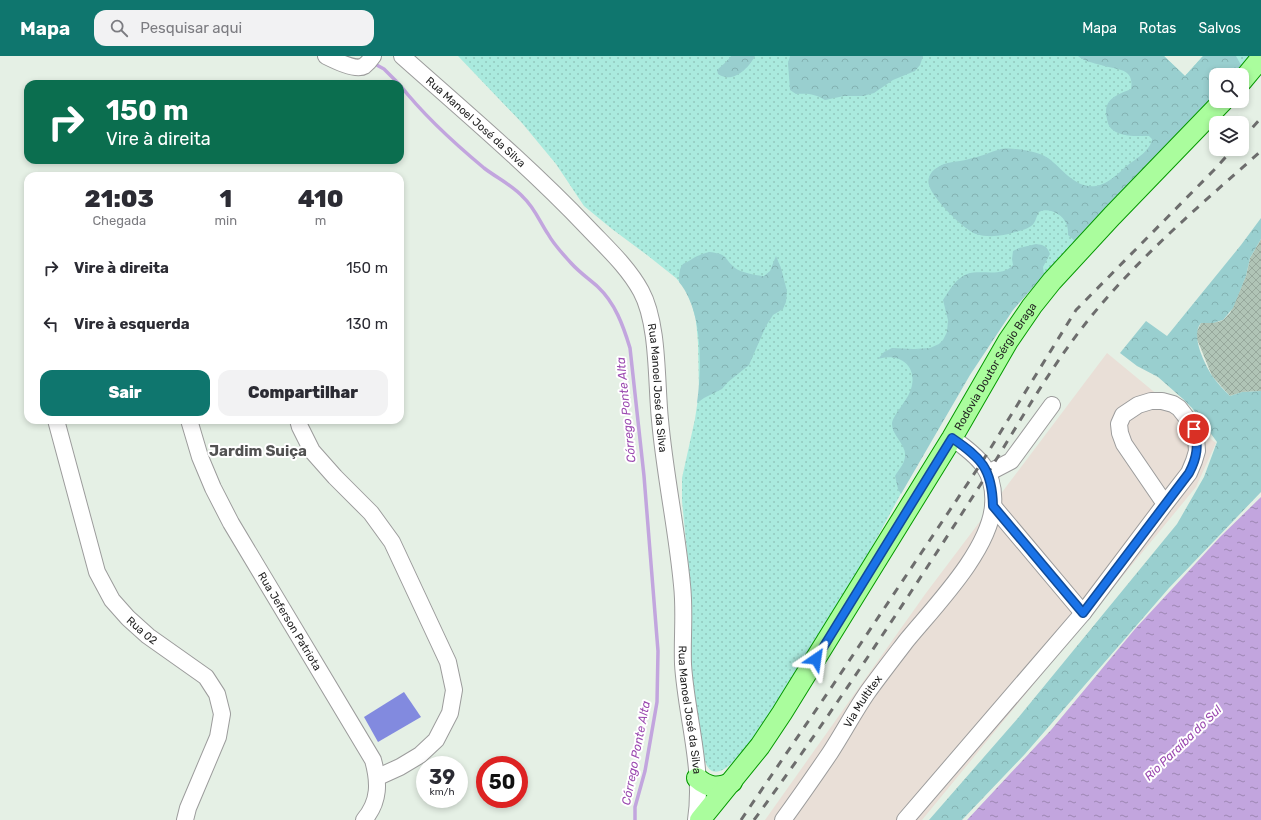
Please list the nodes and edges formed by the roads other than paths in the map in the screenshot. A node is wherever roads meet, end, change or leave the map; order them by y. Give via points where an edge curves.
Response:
1 (326, 56) edge
2 (402, 56) edge
3 (1261, 58) edge
4 (369, 61) edge
5 (1249, 73) edge
6 (1216, 108) edge
7 (1052, 405) dead end
8 (57, 424) edge
9 (190, 424) edge
10 (299, 424) edge
11 (952, 438) junction
12 (988, 473) junction
13 (1165, 504) junction
14 (993, 506) junction
15 (1083, 613) junction
16 (378, 777) junction
17 (698, 778) junction
18 (732, 782) junction
19 (185, 820) edge
20 (364, 820) edge
21 (696, 820) edge
22 (700, 820) edge
23 (784, 820) edge
24 (905, 820) edge

1 - 4 street via 354,66
2 - 17 street, Rua Manoel José da Silva via 563,202 629,272 646,302 654,338 665,473 677,540 682,586 684,664
3 - 5 main road
6 - 11 main road, Rodovia Doutor Sérgio Braga via 1052,281 1008,341
7 - 12 street via 1011,461
8 - 19 street, Rua 02 via 97,572 112,600 148,636 206,677 217,694 222,714 218,737
9 - 16 street, Rua Jeferson Patriota via 200,457 231,523 373,760
10 - 16 street via 312,451 371,513 392,542 448,662 454,690 450,714 436,740 420,755 400,768
11 - 12 street via 982,462
11 - 18 main road, Rodovia Doutor Sérgio Braga via 782,713
12 - 14 street
13 - 13 street via 1192,467 1197,451 1196,437 1190,422 1179,408 1168,402 1152,401 1138,405 1123,415 1119,424 1120,433 1124,444
13 - 15 street
14 - 15 street
14 - 23 street, Via Multitex via 976,551 950,589 866,694
15 - 24 street
16 - 20 street, Rua Jeferson Patriota via 372,811
17 - 18 main road via 703,783 719,787
17 - 21 street, Rua Manoel José da Silva
18 - 22 main road, Rodovia Doutor Sérgio Braga

